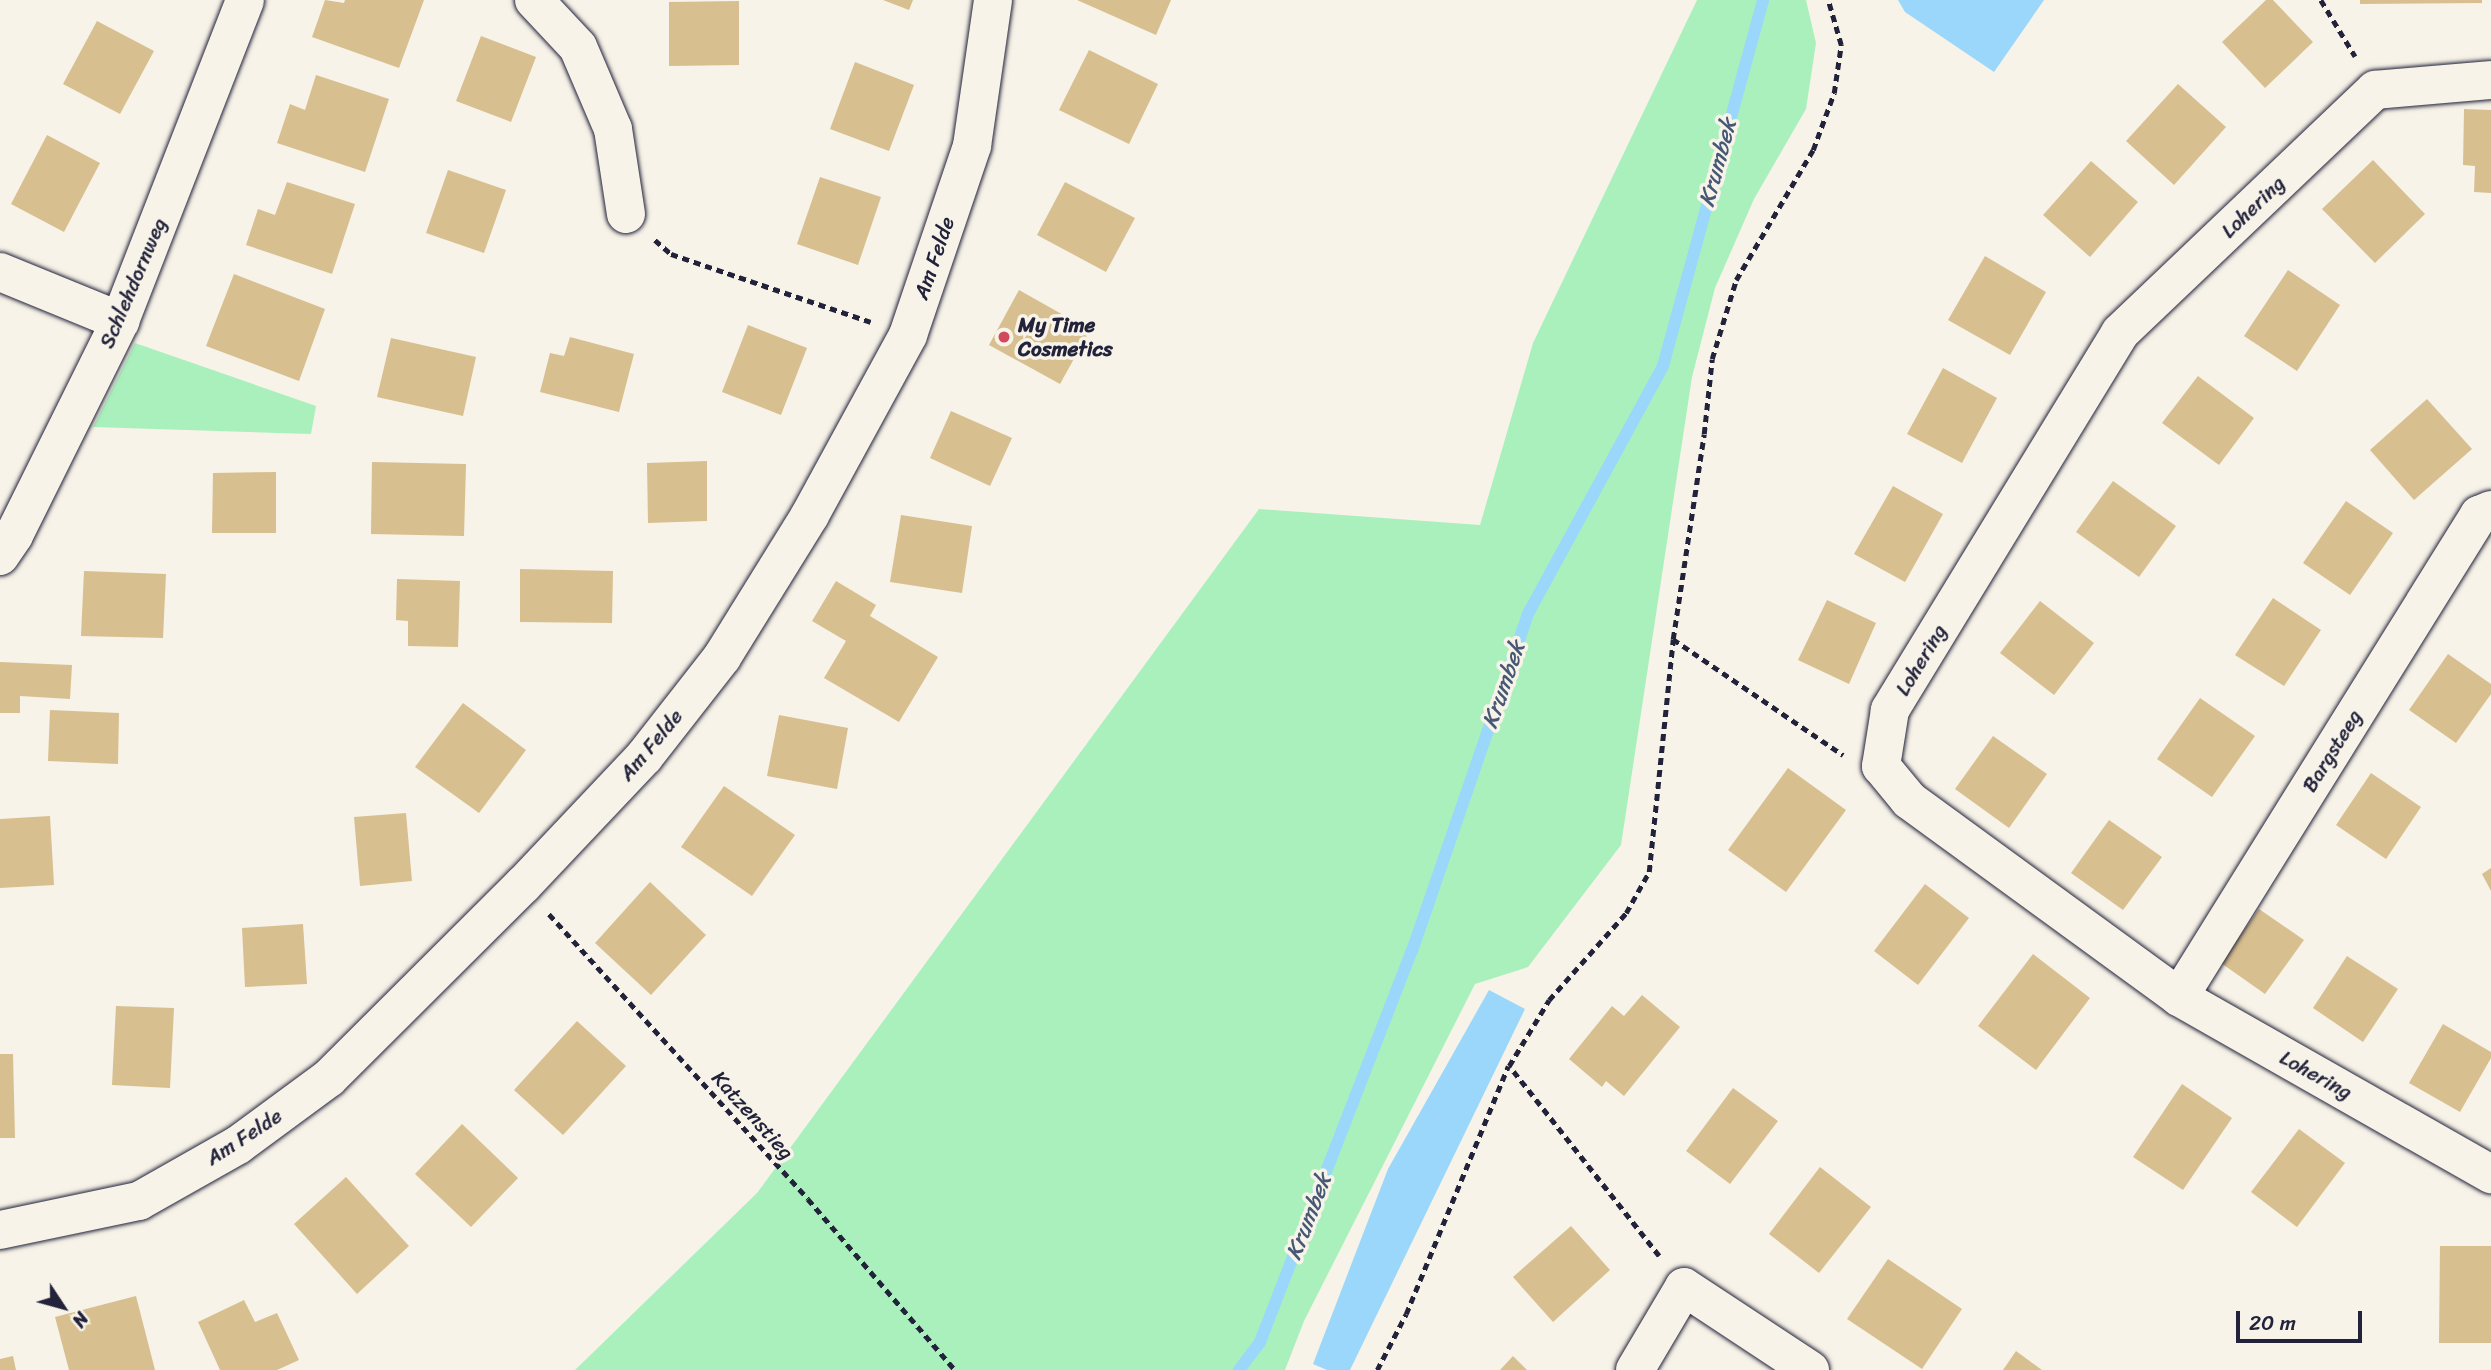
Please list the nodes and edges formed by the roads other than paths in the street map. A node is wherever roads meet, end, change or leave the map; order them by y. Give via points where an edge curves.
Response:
1 (245, 0) edge
2 (534, 0) edge
3 (993, 0) edge
4 (2491, 80) edge
5 (625, 214) road end
6 (0, 272) edge
7 (120, 321) junction
8 (2491, 510) edge
9 (0, 555) edge
10 (2179, 998) junction
11 (2491, 1174) edge
12 (0, 1230) edge
13 (1635, 1370) edge
14 (1810, 1370) edge

1 - 7 street, Schlehdornweg
2 - 5 street via 578,47 613,129
3 - 12 street, Am Felde via 972,146 908,335 810,515 723,657 644,757 329,1078 238,1144 139,1201
4 - 10 street, Lohering via 2375,90 2120,333 1890,710 1881,766 1909,800
6 - 7 street
7 - 9 street, Schlehdornweg
8 - 10 street, Bargsteeg via 2479,516
10 - 11 street, Lohering
13 - 14 street via 1684,1287

